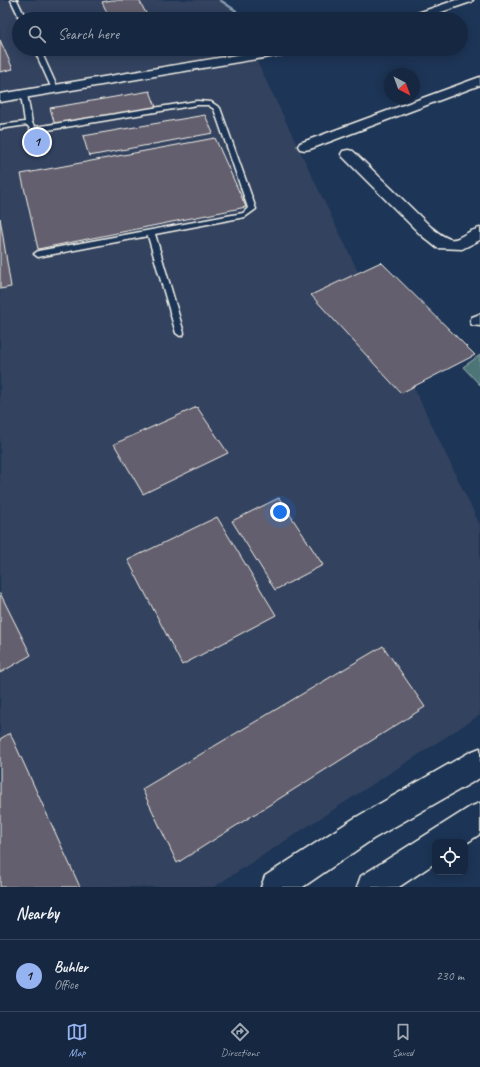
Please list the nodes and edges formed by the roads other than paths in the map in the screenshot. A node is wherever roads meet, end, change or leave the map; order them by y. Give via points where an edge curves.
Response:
1 (14, 0) edge
2 (467, 0) edge
3 (20, 12) edge
4 (431, 12) edge
5 (40, 56) edge
6 (254, 56) edge
7 (480, 81) edge
8 (55, 89) junction
9 (24, 94) junction
10 (0, 98) edge
11 (30, 123) junction
12 (0, 127) edge
13 (305, 146) dead end
14 (348, 154) dead end
15 (151, 233) junction
16 (480, 233) edge
17 (38, 254) dead end
18 (180, 333) dead end
19 (480, 762) edge
20 (480, 817) edge
21 (446, 839) edge
22 (432, 848) edge
23 (276, 887) edge
24 (372, 887) edge

1 - 3 lane
2 - 4 street
5 - 8 lane
6 - 8 street
7 - 13 street
8 - 9 street
9 - 10 street
9 - 11 lane
11 - 12 lane
11 - 15 lane via 33,129 42,129 197,103 209,103 217,108 252,209 245,215
14 - 16 street via 442,244 462,244
15 - 17 lane
15 - 18 lane
19 - 23 main road via 363,829
20 - 21 main road
22 - 24 main road

